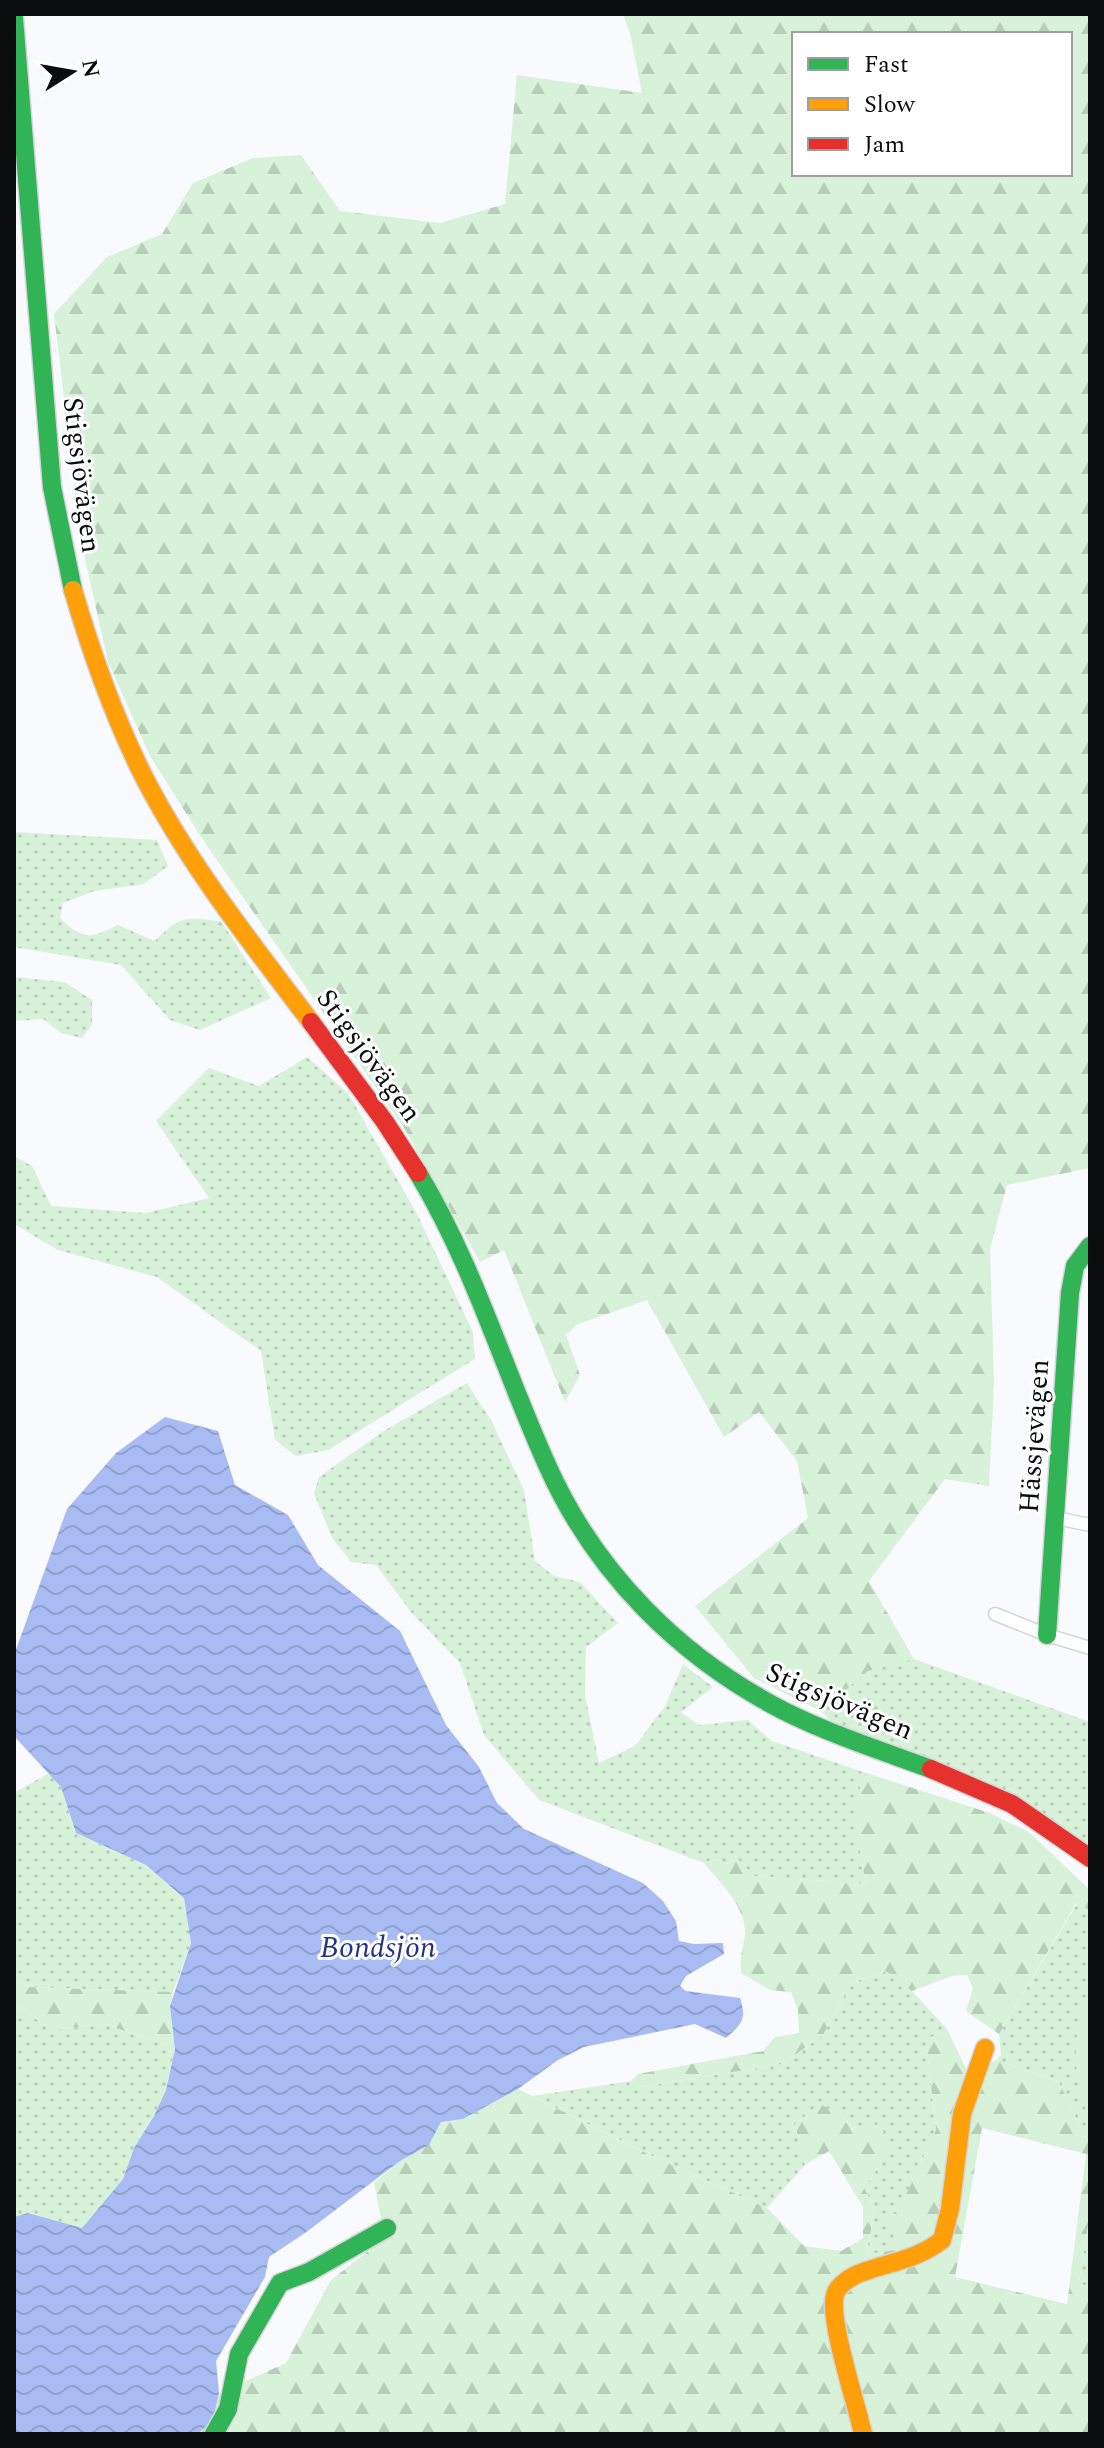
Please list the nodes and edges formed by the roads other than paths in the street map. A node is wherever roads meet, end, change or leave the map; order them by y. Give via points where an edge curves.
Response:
1 (14, 18) edge
2 (16, 75) edge
3 (1090, 1246) edge
4 (1056, 1518) junction
5 (1090, 1525) edge
6 (995, 1614) dead end
7 (1047, 1635) junction
8 (1090, 1648) edge
9 (1090, 1858) edge
10 (985, 2048) dead end
11 (387, 2228) dead end
12 (214, 2434) edge
13 (863, 2434) edge

1 - 2 main road, Stigsjövägen
2 - 9 main road, Stigsjövägen via 52,487 75,601 106,695 142,775 196,865 360,1084 429,1191 467,1265 549,1471 572,1515 644,1609 738,1686 825,1730 1004,1800
3 - 4 main road, Hässjevägen via 1072,1277
4 - 5 street
4 - 7 main road, Hässjevägen
6 - 7 street
7 - 8 street
10 - 13 main road via 962,2115 942,2240 911,2261 851,2277 835,2296
11 - 12 main road via 280,2283 239,2354 228,2409

